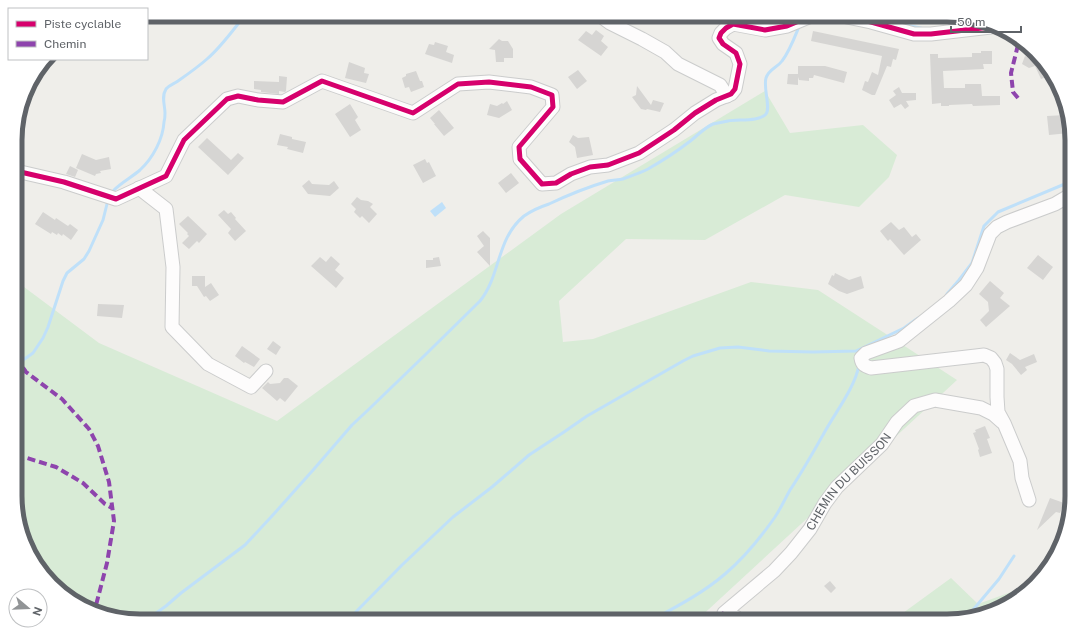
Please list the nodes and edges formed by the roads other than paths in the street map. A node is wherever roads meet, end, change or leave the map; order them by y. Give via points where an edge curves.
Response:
1 (609, 22) edge
2 (797, 22) edge
3 (871, 22) edge
4 (983, 28) edge
5 (727, 96) junction
6 (22, 172) edge
7 (139, 188) junction
8 (1065, 198) edge
9 (266, 372) dead end
10 (1004, 423) junction
11 (1029, 500) dead end
12 (726, 614) edge

1 - 5 street via 665,52 678,64 720,85
2 - 5 street via 765,30 733,24 721,33 719,38 736,53 740,64 735,89
3 - 4 street via 914,34
5 - 7 street via 695,113 639,153 608,165 590,167 571,174 556,184 542,184 520,159 519,147 553,107 552,95 531,87 489,82 458,84 412,113 322,81 283,102 238,96 227,99 184,140 166,176
6 - 7 street via 64,182 116,199
7 - 9 street via 166,209 173,267 172,327 208,364 251,387
8 - 10 street via 997,227 990,234 977,268 966,285 898,341 866,353 861,358 865,366 871,368 976,356 991,358 997,369 998,412
10 - 11 street via 1020,461
10 - 12 street, CHEMIN DU BUISSON via 981,408 935,400 914,406 897,422 882,444 837,487 810,529 787,557

